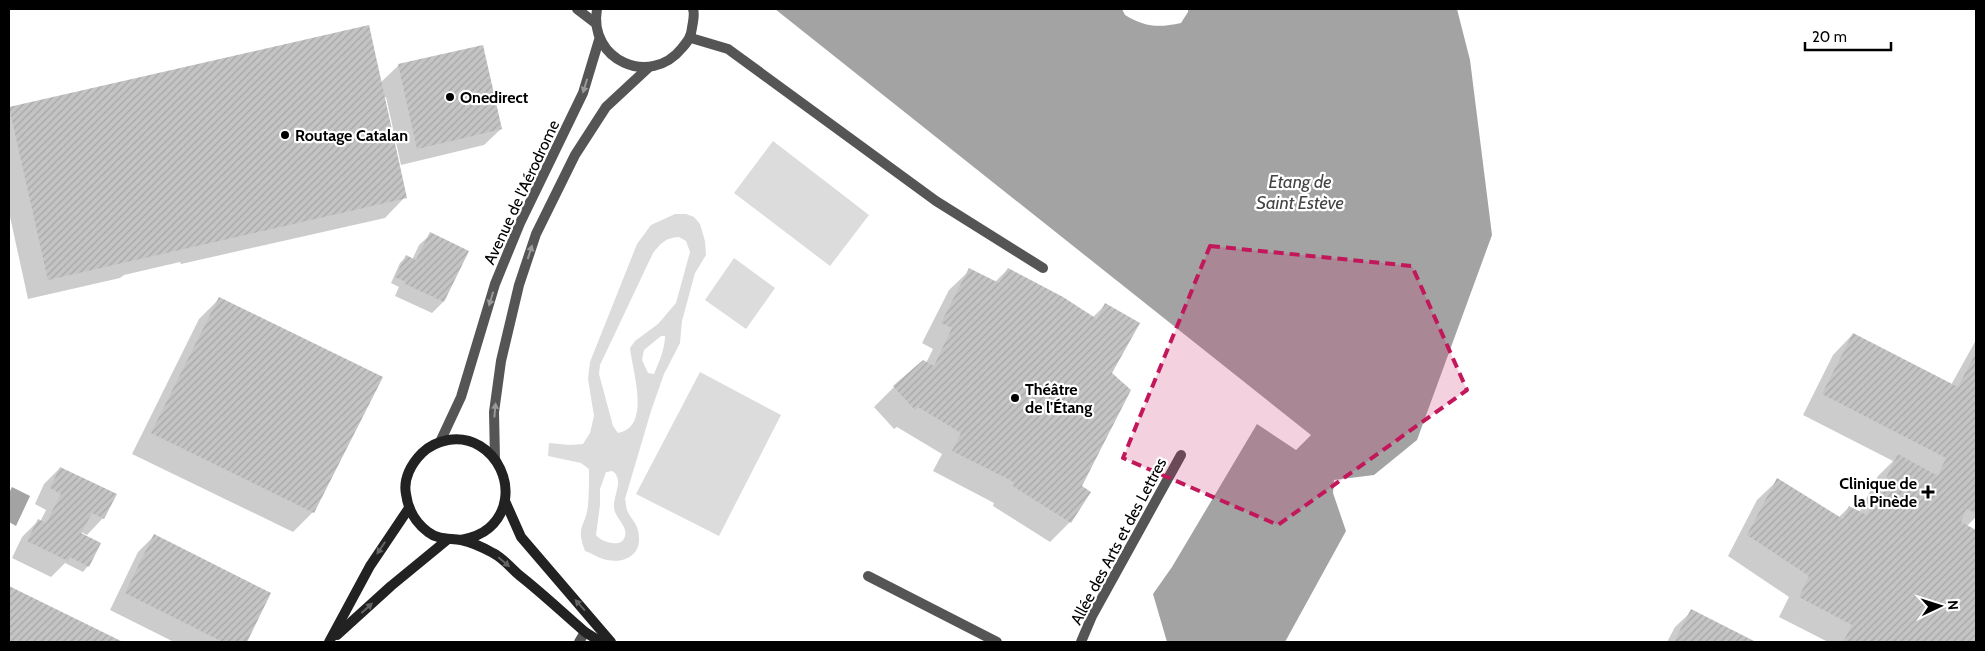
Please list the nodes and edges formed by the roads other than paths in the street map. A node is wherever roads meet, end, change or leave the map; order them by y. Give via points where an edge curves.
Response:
1 (577, 9) edge
2 (597, 9) edge
3 (693, 9) edge
4 (594, 22) junction
5 (691, 38) junction
6 (599, 40) junction
7 (648, 68) junction
8 (1043, 268) dead end
9 (440, 442) junction
10 (1181, 455) dead end
11 (495, 458) junction
12 (505, 501) junction
13 (409, 508) junction
14 (447, 540) junction
15 (461, 540) junction
16 (868, 576) dead end
17 (585, 632) junction
18 (330, 641) edge
19 (579, 642) edge
20 (601, 642) edge
21 (611, 642) edge
22 (997, 642) edge
23 (1081, 642) edge

1 - 4 street
2 - 4 street
3 - 5 street
4 - 6 street
5 - 7 street via 673,59
5 - 8 street via 728,49 936,201
6 - 7 street via 619,62
6 -> 9 street, Avenue de l'Aérodrome via 584,93 520,222 496,284 461,397
11 -> 7 street, Avenue de l'Aérodrome via 494,412 501,361 519,285 536,234 575,155 606,107
9 - 11 main road via 470,441
9 - 13 main road via 426,449 414,461 407,476 405,492
10 - 23 street, Allée des Arts et des Lettres via 1092,616
11 - 12 main road via 503,472
12 - 15 main road via 489,528
21 -> 12 main road via 521,537
13 - 14 main road via 430,534
13 -> 18 main road via 370,566
14 - 15 main road
18 -> 14 main road
15 -> 17 main road via 494,553
16 - 22 street
17 - 19 street
17 - 20 main road

